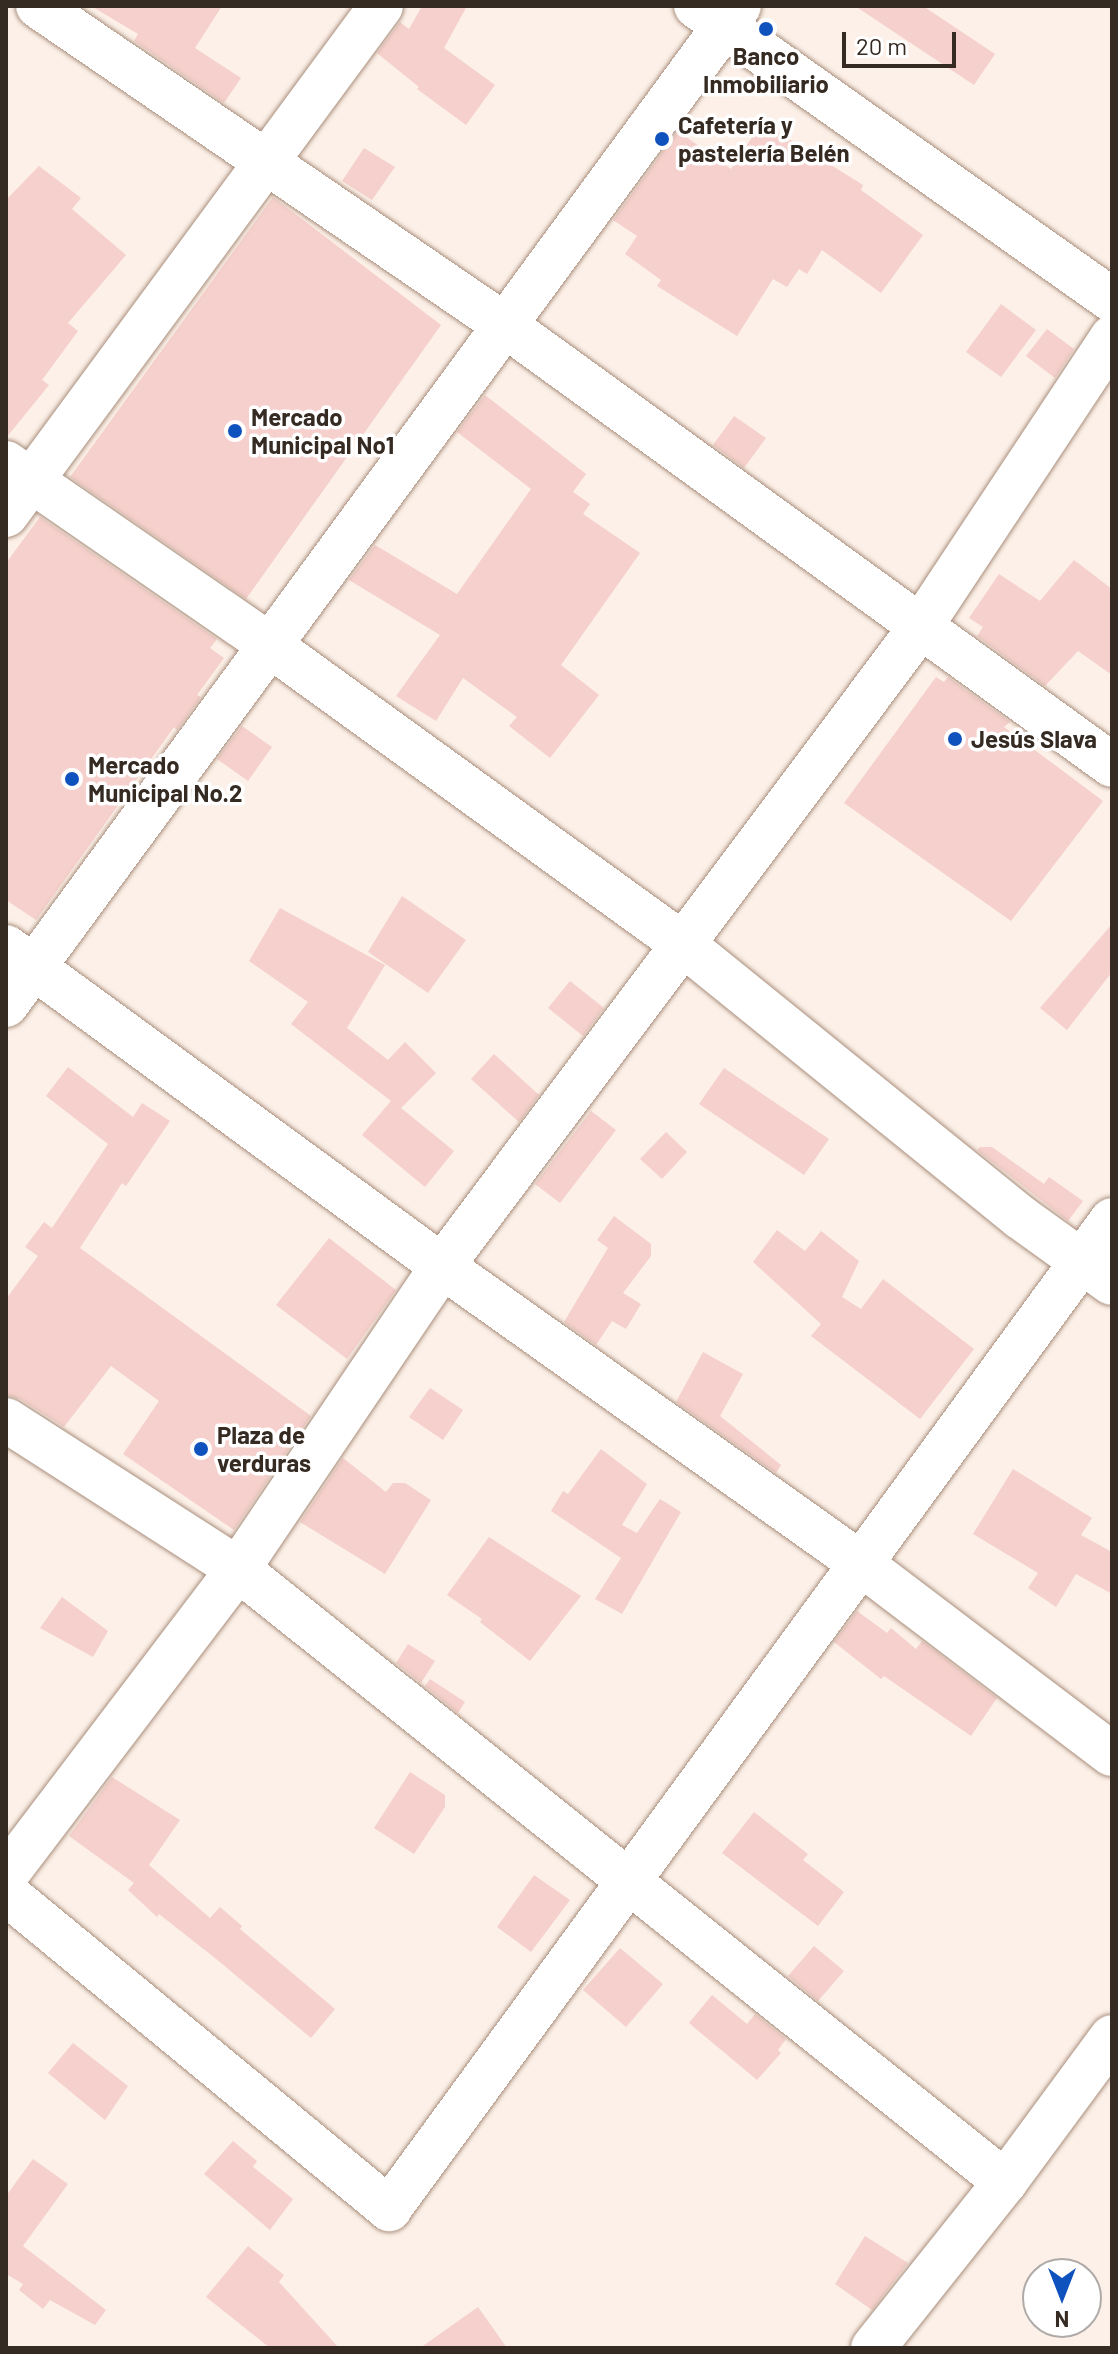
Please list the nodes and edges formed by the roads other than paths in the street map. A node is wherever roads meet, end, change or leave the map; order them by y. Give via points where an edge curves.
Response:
1 (38, 6) edge
2 (381, 6) edge
3 (720, 12) edge
4 (267, 159) junction
5 (1112, 300) edge
6 (506, 326) junction
7 (1112, 337) edge
8 (19, 471) edge
9 (6, 515) edge
10 (919, 629) junction
11 (268, 644) junction
12 (1112, 765) edge
13 (684, 945) junction
14 (18, 957) edge
15 (6, 1005) edge
16 (1112, 1220) edge
17 (442, 1266) junction
18 (1097, 1272) edge
19 (6, 1420) edge
20 (860, 1563) junction
21 (238, 1569) junction
22 (1112, 1754) edge
23 (6, 1875) edge
24 (627, 1883) junction
25 (6, 1893) edge
26 (1112, 2037) edge
27 (1005, 2182) junction
28 (873, 2348) edge

1 - 4 street
2 - 4 street
3 - 5 street
3 - 6 street
4 - 6 street
4 - 8 street
6 - 10 street
6 - 11 street
7 - 10 street
8 - 9 street
8 - 11 street
10 - 12 street
10 - 13 street
11 - 13 street
11 - 14 street
13 - 17 street
13 - 18 street via 1020,1217
14 - 15 street
14 - 17 street
16 - 18 street
17 - 20 street
17 - 21 street
18 - 20 street
19 - 21 street
20 - 22 street
20 - 24 street
21 - 23 street
21 - 24 street
24 - 25 street via 389,2209
24 - 27 street
26 - 27 street
27 - 28 street

